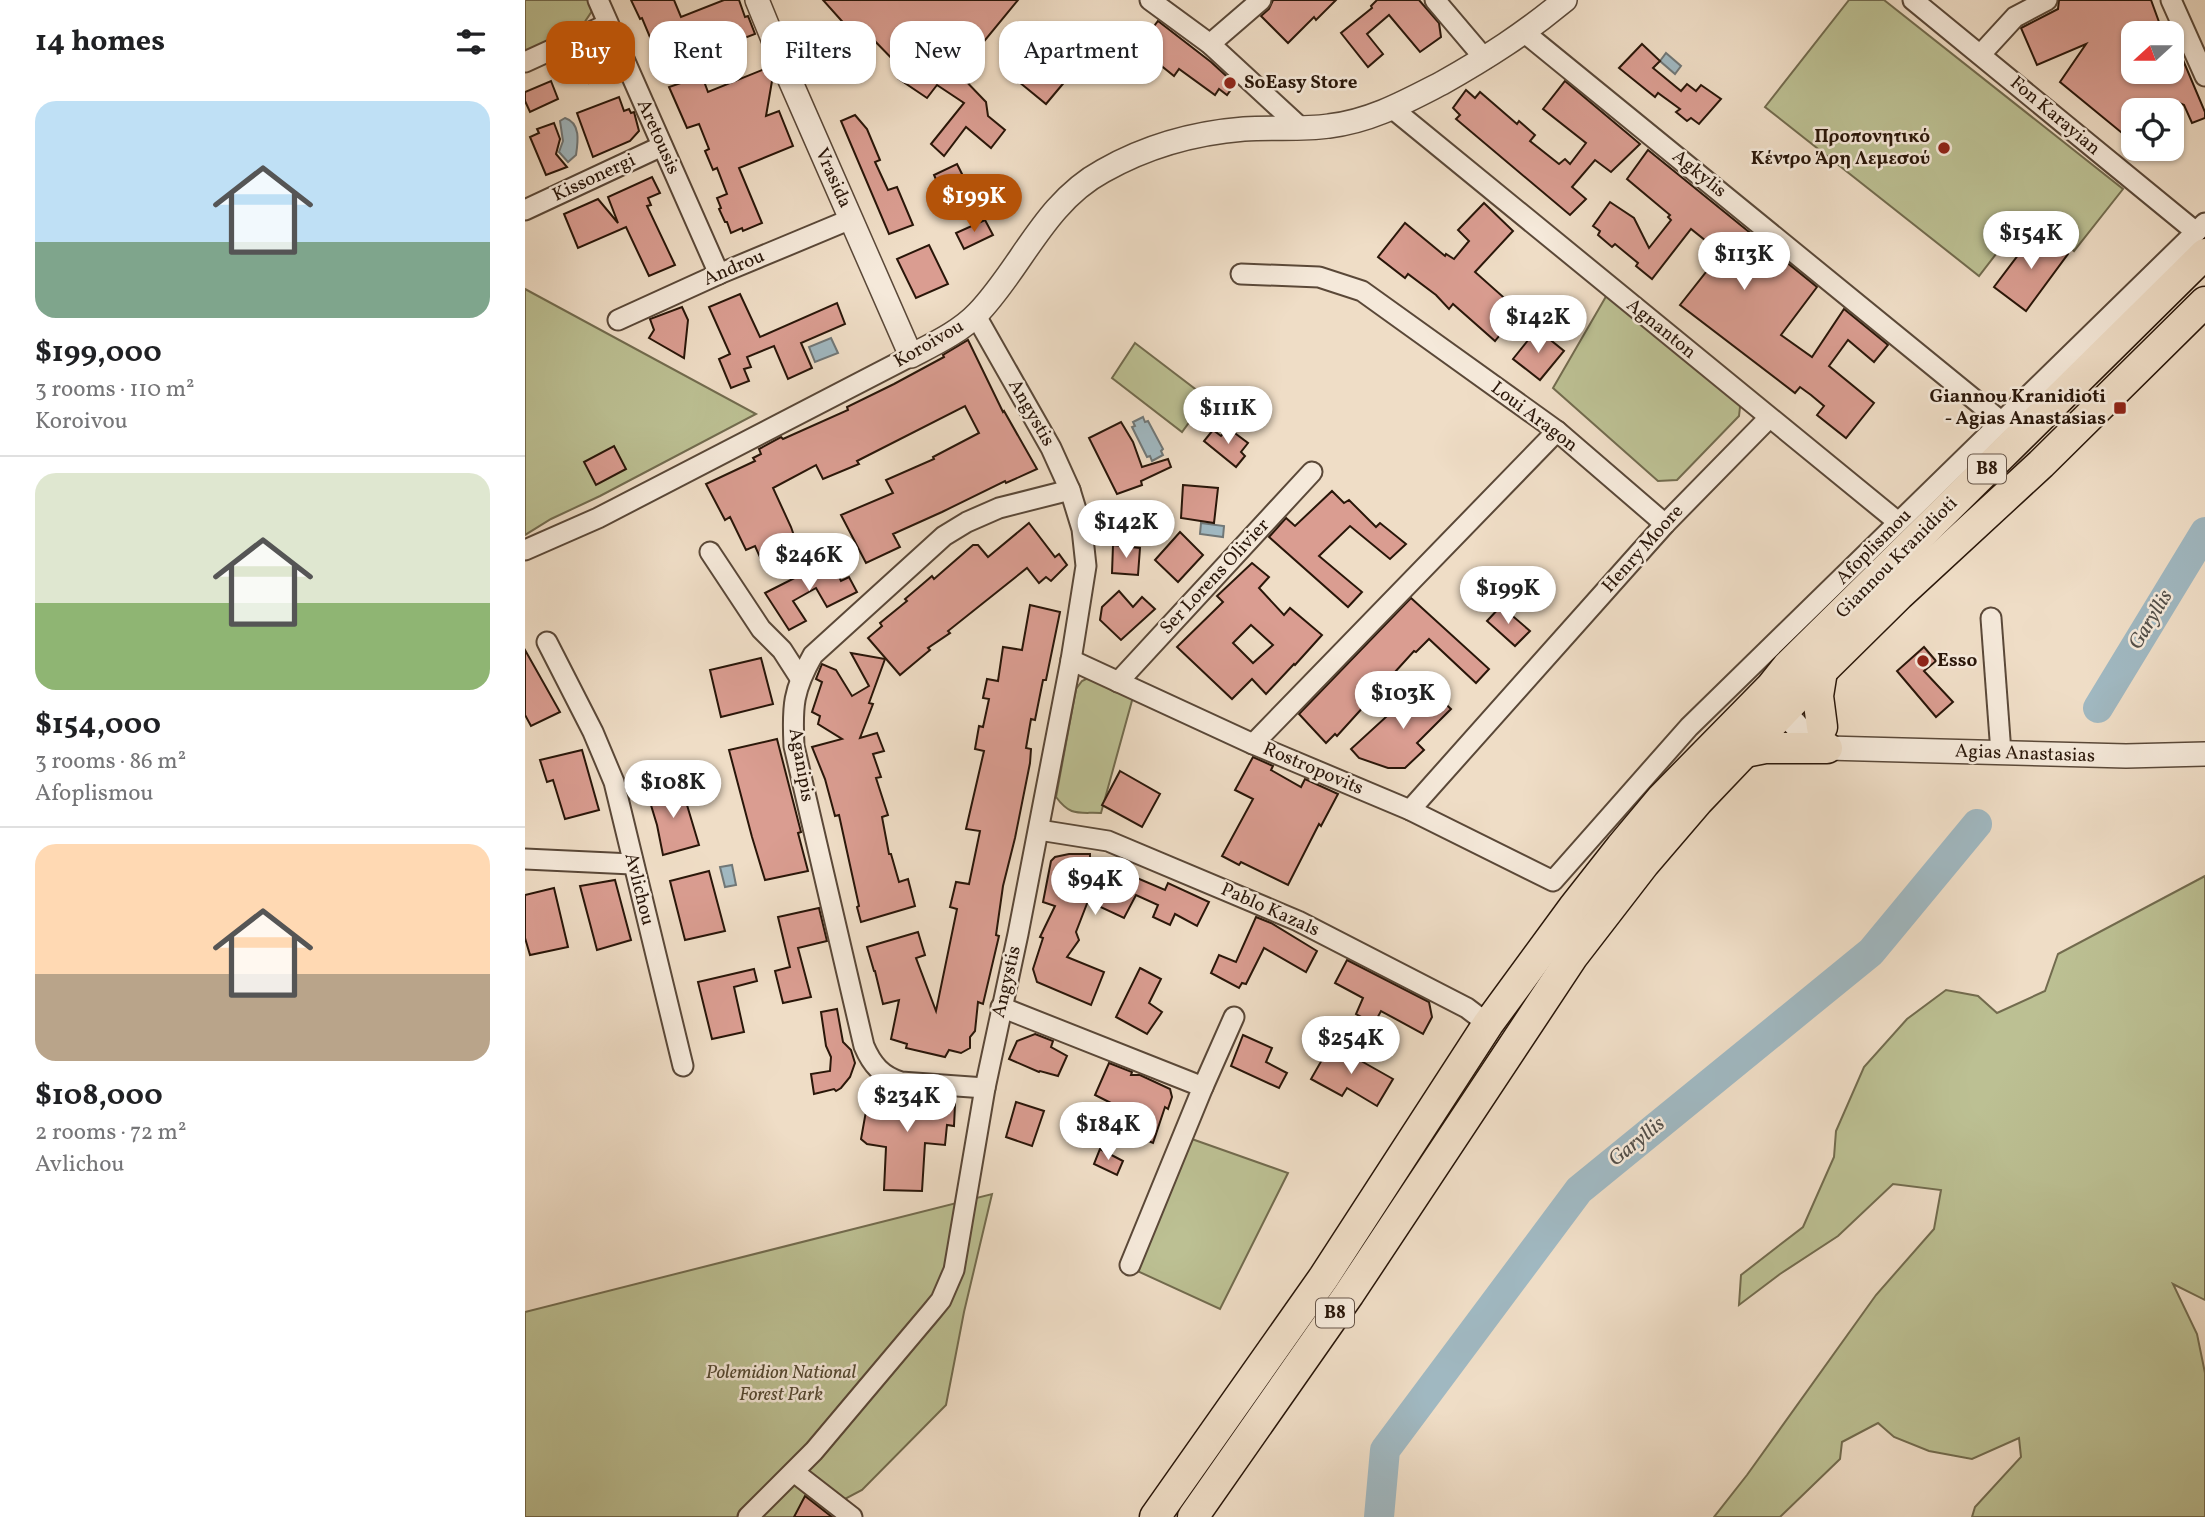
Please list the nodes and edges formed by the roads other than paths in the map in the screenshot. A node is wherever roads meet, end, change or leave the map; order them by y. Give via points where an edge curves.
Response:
1 (598, 0) edge
2 (757, 0) edge
3 (1150, 0) edge
4 (1261, 0) edge
5 (1435, 0) edge
6 (1565, 0) edge
7 (1913, 0) edge
8 (2047, 0) edge
9 (2171, 0) edge
10 (607, 21) edge
11 (1525, 33) junction
12 (1210, 44) junction
13 (546, 52) edge
14 (1980, 54) junction
15 (1485, 59) junction
16 (525, 62) edge
17 (2205, 76) edge
18 (635, 84) edge
19 (1393, 109) junction
20 (1301, 128) junction
21 (662, 146) junction
22 (525, 210) edge
23 (851, 219) junction
24 (2202, 236) edge
25 (719, 274) junction
26 (1241, 274) dead end
27 (2205, 302) edge
28 (976, 316) junction
29 (618, 320) dead end
30 (911, 356) junction
31 (1769, 418) junction
32 (2002, 422) junction
33 (1557, 432) junction
34 (1313, 472) dead end
35 (1070, 490) junction
36 (1898, 522) junction
37 (1665, 524) junction
38 (525, 550) edge
39 (710, 552) dead end
40 (1991, 618) dead end
41 (547, 642) dead end
42 (1071, 660) junction
43 (1822, 671) junction
44 (800, 678) junction
45 (1118, 682) junction
46 (1784, 699) junction
47 (1831, 741) junction
48 (1253, 744) junction
49 (1745, 752) junction
50 (2001, 753) junction
51 (2205, 754) edge
52 (1410, 810) junction
53 (1039, 830) junction
54 (525, 859) edge
55 (632, 864) junction
56 (1553, 881) joint
57 (1001, 1007) junction
58 (1234, 1017) dead end
59 (1488, 1024) junction
60 (683, 1066) dead end
61 (1203, 1087) junction
62 (985, 1088) junction
63 (1130, 1265) dead end
64 (794, 1472) junction
65 (748, 1517) edge
66 (852, 1517) edge
67 (1155, 1517) edge
68 (1193, 1517) edge

1 - 10 street, Aretousis
2 - 23 street, Vrasida
3 - 12 street
4 - 12 street
5 - 15 street
6 - 11 street, Koroivou
7 - 14 street, Fon Karayian
8 - 14 street via 2015,17
9 - 17 street
11 - 15 street, Koroivou
11 - 32 street, Agkylis
12 - 20 street
13 - 16 street
14 - 24 street, Fon Karayian
15 - 19 street, Koroivou
18 - 21 street, Aretousis
19 - 20 street, Koroivou via 1328,127
19 - 31 street, Agnanton
20 - 28 street, Koroivou via 1197,135 1164,143 1102,171 1056,208
21 - 22 street, Kissonergi
21 - 25 street, Aretousis
23 - 25 street, Androu
23 - 30 street, Vrasida
24 - 32 street, Afoplismou
24 - 46 main road, Giannou Kranidioti / B8 via 1795,659
25 - 29 street, Androu
26 - 33 street, Loui Aragon via 1319,276 1362,291
27 - 43 main road, Giannou Kranidioti / B8
28 - 30 street, Koroivou
28 - 35 street, Angystis
30 - 38 street, Koroivou via 599,518
31 - 36 street, Agnanton
31 - 37 street, Henry Moore
32 - 36 street, Afoplismou
33 - 37 street, Loui Aragon
33 - 48 street
34 - 45 street, Ser Lorens Olivier
35 - 42 street, Angystis via 1086,549
35 - 44 street, Aganipis via 999,508 944,536 813,655
36 - 56 street, Afoplismou via 1689,727
37 - 52 street, Henry Moore
39 - 44 street
40 - 50 street
41 - 55 street, Avlichou via 610,772
42 - 45 street, Rostropovits
42 - 53 street, Angystis
43 - 46 main road, Giannou Kranidioti / B8
43 - 47 main road via 1818,696
44 - 62 street, Aganipis via 792,717 794,746 870,1059 878,1070 901,1082
45 - 48 street, Rostropovits
46 - 47 street
46 - 49 main road, B8
46 - 59 main road, B8 via 1662,798
47 - 49 main road
47 - 50 street, Agias Anastasias
48 - 52 street, Rostropovits
49 - 68 main road, B8 via 1644,864 1573,956 1349,1294
50 - 51 street, Agias Anastasias
52 - 56 street, Rostropovits
53 - 57 street, Angystis
53 - 59 street, Pablo Kazals via 1108,841 1299,921 1467,1008
54 - 55 street
55 - 60 street, Avlichou
57 - 61 street
57 - 62 street, Angystis
58 - 61 street
59 - 67 main road, B8 via 1324,1276
61 - 63 street
62 - 64 street, Angystis via 954,1270 945,1292
64 - 65 street, Angystis
64 - 66 street

